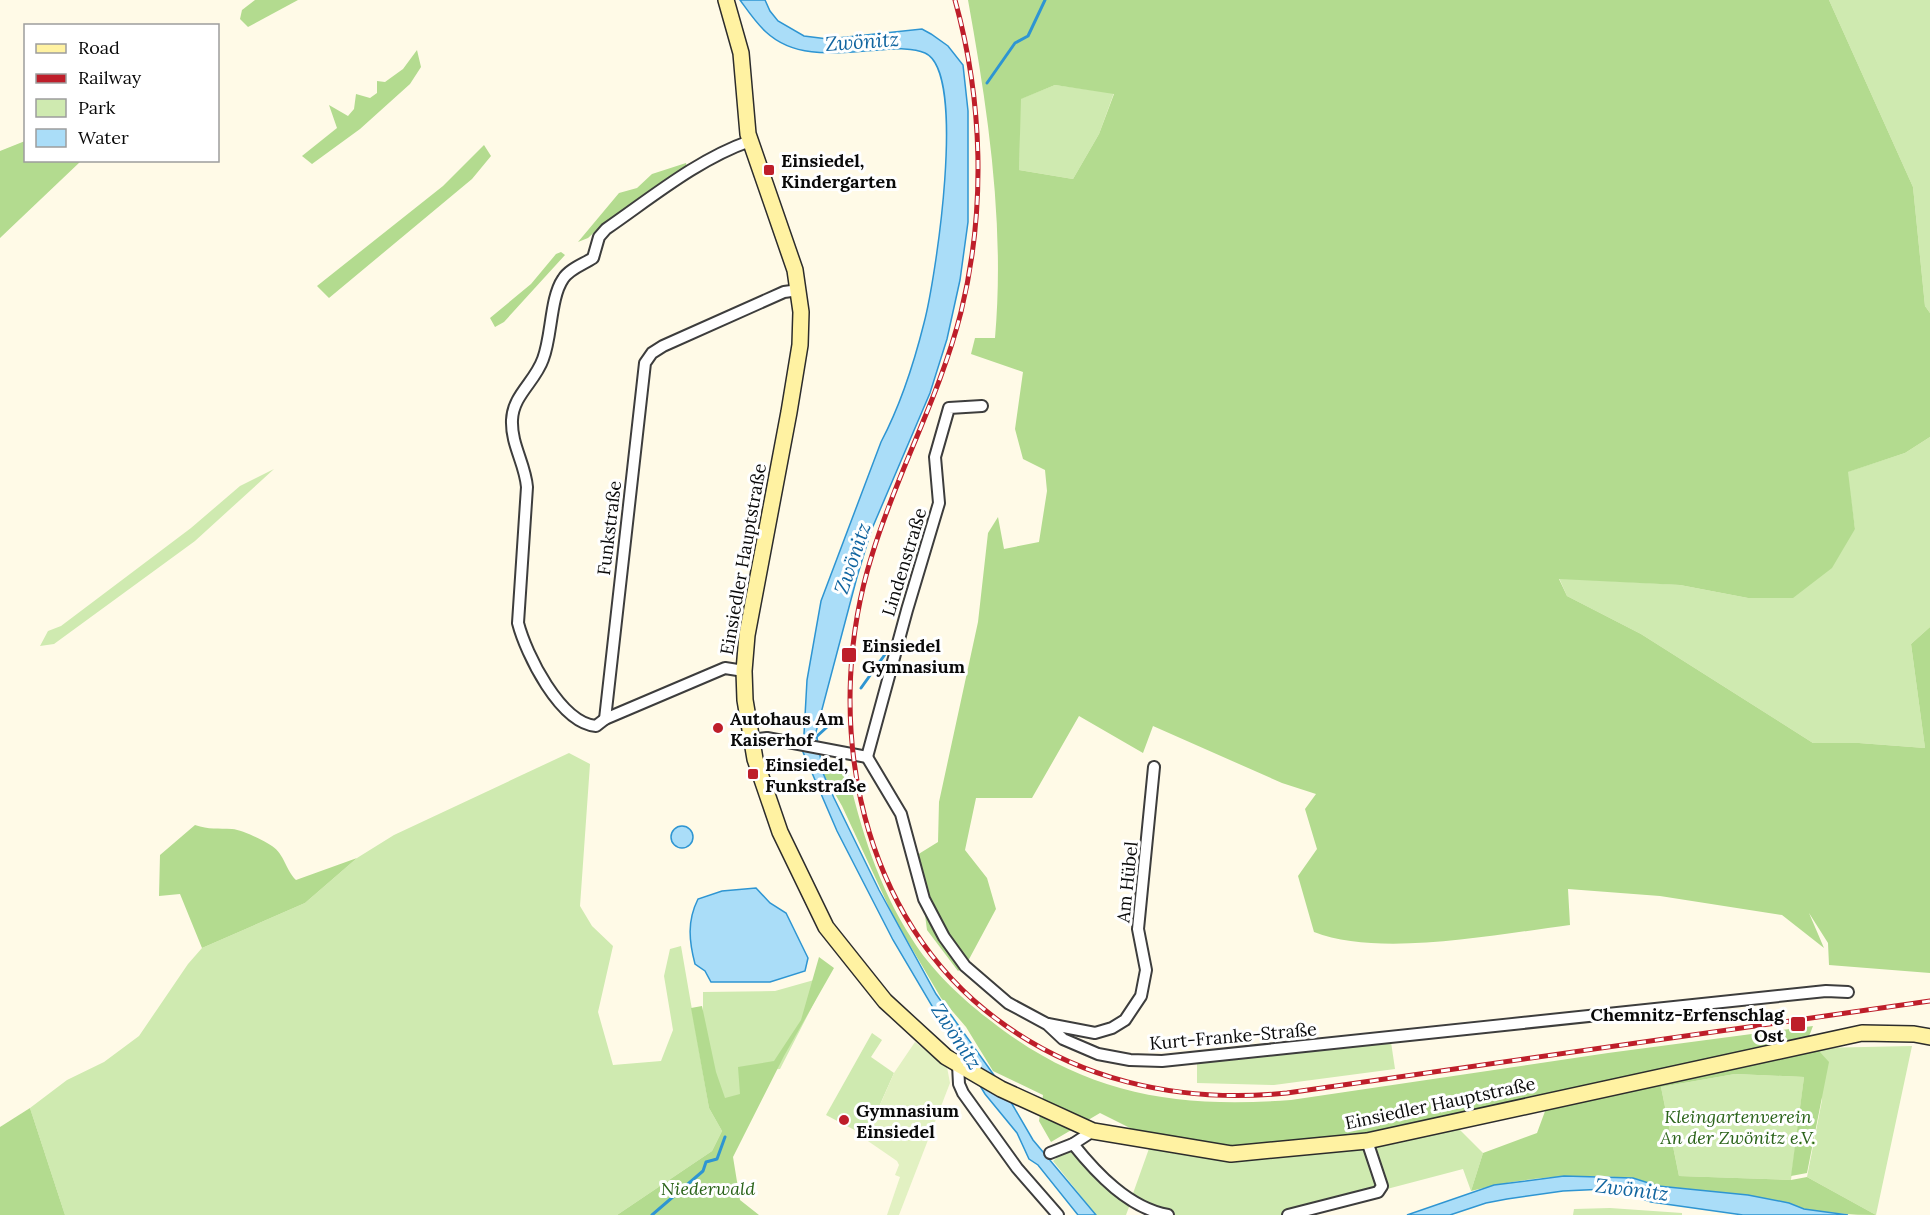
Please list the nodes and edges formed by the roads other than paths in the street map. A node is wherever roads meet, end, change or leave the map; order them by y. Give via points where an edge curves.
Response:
1 (726, 0) edge
2 (750, 141) junction
3 (799, 290) junction
4 (982, 406) dead end
5 (744, 671) junction
6 (605, 719) junction
7 (751, 740) junction
8 (867, 757) junction
9 (1154, 766) dead end
10 (1848, 992) dead end
11 (1047, 1024) junction
12 (1930, 1037) edge
13 (958, 1065) junction
14 (1093, 1131) junction
15 (1367, 1141) junction
16 (1073, 1144) junction
17 (1050, 1153) dead end
18 (1058, 1215) edge
19 (1168, 1215) edge
20 (1288, 1215) edge

1 - 2 main road, Einsiedler Hauptstraße via 738,38
2 - 3 main road, Einsiedler Hauptstraße via 786,240
2 - 6 street via 691,172 599,237 593,258 564,277 558,288 549,344 541,365 517,399 512,418 513,443 527,487 518,623 523,643 537,674 579,722 596,726
3 - 5 main road, Einsiedler Hauptstraße via 800,345 747,635
3 - 6 street, Funkstraße via 784,292 663,346 645,363
4 - 8 street, Lindenstraße via 949,408 935,457 939,502
5 - 6 street via 725,668
5 - 7 main road, Einsiedler Hauptstraße
7 - 8 street via 766,738
7 - 13 main road, Einsiedler Hauptstraße via 780,832 826,927 885,1001
8 - 11 street, Kurt-Franke-Straße via 901,814 924,899 944,937 965,966 1008,1003
9 - 11 street, Am Hübel via 1138,929 1146,970 1141,996 1125,1020 1112,1028 1095,1033
10 - 11 street, Kurt-Franke-Straße via 1826,991 1162,1061 1098,1054 1063,1039
12 - 15 main road, Einsiedler Hauptstraße via 1862,1033
13 - 14 main road, Einsiedler Hauptstraße via 1025,1102
13 - 18 street via 963,1093 1017,1168
14 - 15 main road, Einsiedler Hauptstraße via 1231,1154
14 - 16 street
15 - 20 street via 1382,1186 1378,1192
16 - 17 street
16 - 19 street via 1093,1169 1120,1192

